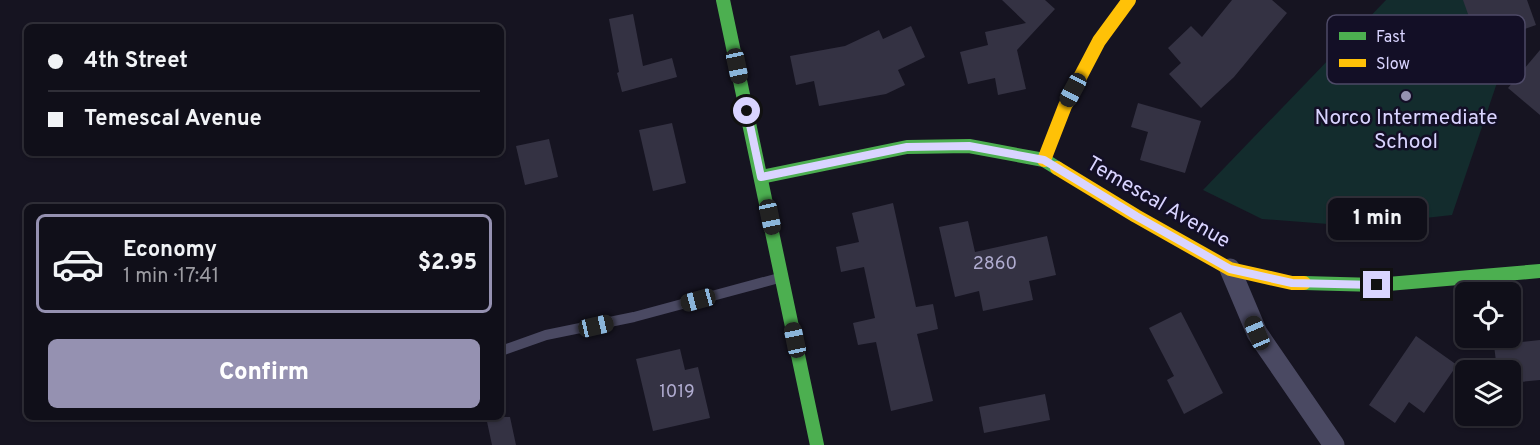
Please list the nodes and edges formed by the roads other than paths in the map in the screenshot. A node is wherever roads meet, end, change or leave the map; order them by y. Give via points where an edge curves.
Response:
1 (723, 0) edge
2 (1129, 0) edge
3 (1044, 160) junction
4 (761, 177) junction
5 (1230, 269) junction
6 (1540, 271) edge
7 (782, 278) junction
8 (504, 350) edge
9 (817, 445) edge
10 (1334, 445) edge

1 - 4 street
2 - 3 street via 1099,41 1065,106
3 - 4 street, Temescal Avenue via 969,146 907,147
3 - 5 street, Temescal Avenue
4 - 7 street
5 - 6 street, Temescal Avenue via 1292,283 1377,285
5 - 10 street via 1257,333
7 - 8 lane via 634,317 546,335
7 - 9 street

